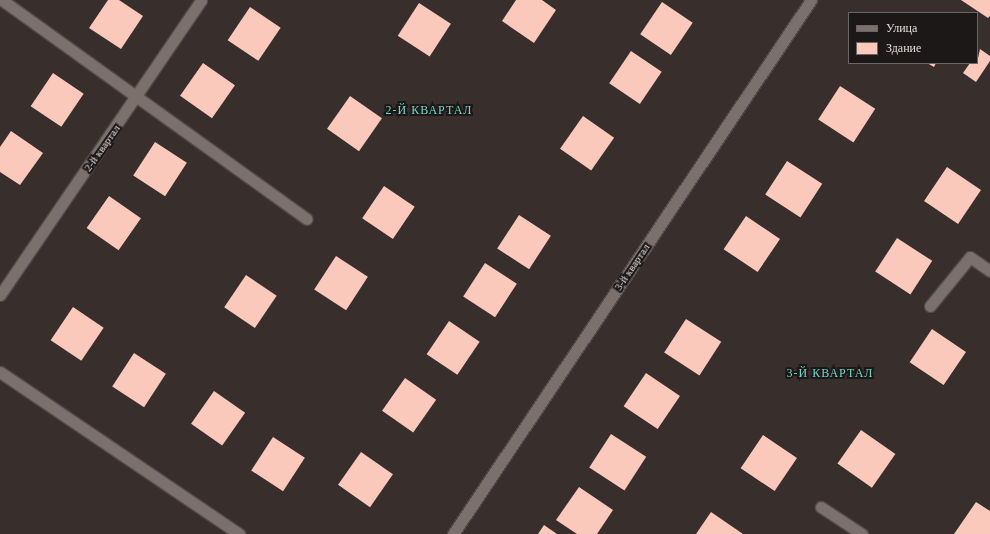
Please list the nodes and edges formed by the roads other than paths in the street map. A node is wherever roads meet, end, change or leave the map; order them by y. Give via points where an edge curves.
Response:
1 (2, 0) edge
2 (201, 0) edge
3 (811, 0) edge
4 (138, 96) junction
5 (307, 219) dead end
6 (990, 271) edge
7 (0, 295) edge
8 (930, 306) dead end
9 (0, 372) edge
10 (821, 507) dead end
11 (239, 534) edge
12 (453, 534) edge
13 (862, 534) edge

1 - 4 street
2 - 4 street, 2-й квартал
3 - 12 street, 3-й квартал
4 - 5 street
4 - 7 street, 2-й квартал
6 - 8 street via 970,257
9 - 11 street
10 - 13 street

